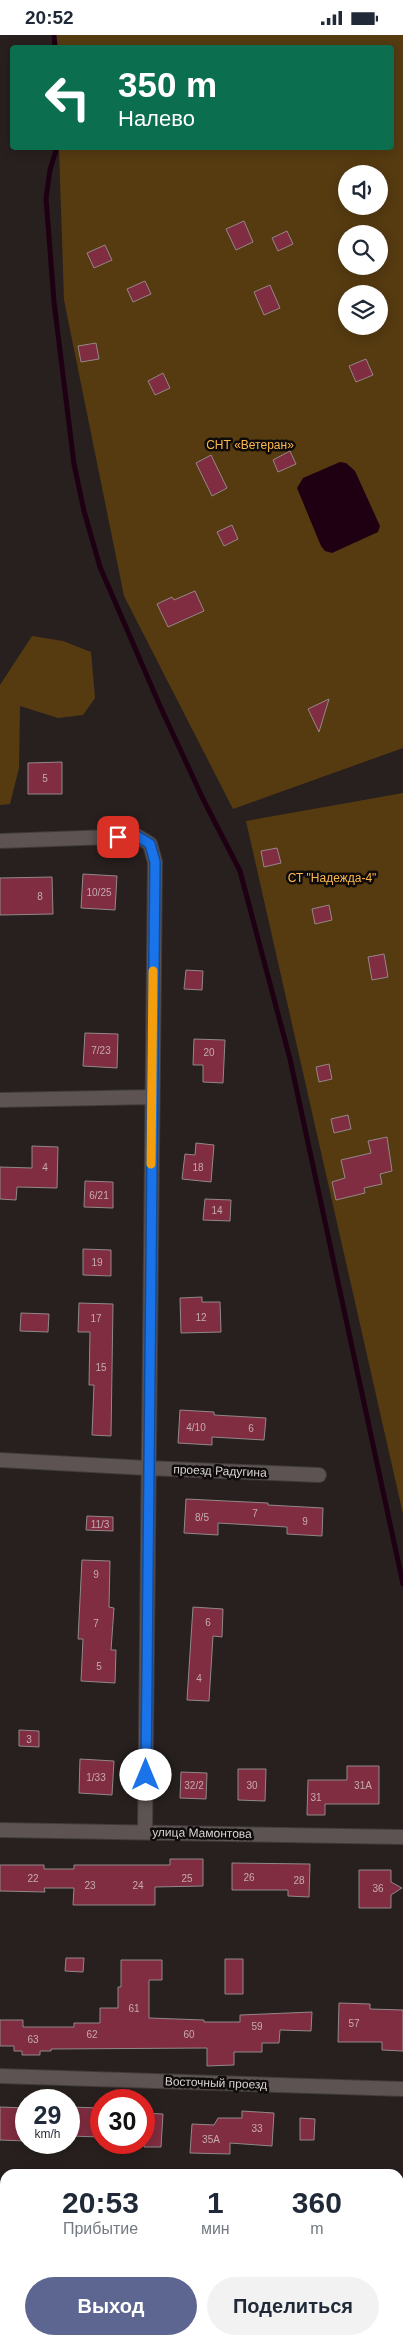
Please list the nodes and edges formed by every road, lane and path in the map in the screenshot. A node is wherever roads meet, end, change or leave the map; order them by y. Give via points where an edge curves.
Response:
1 (0, 841) edge
2 (152, 1097) junction
3 (0, 1101) edge
4 (0, 1460) edge
5 (147, 1469) junction
6 (320, 1475) dead end
7 (0, 1830) edge
8 (145, 1832) junction
9 (403, 1837) edge
10 (0, 2076) edge
11 (403, 2089) edge

1 - 2 street via 137,836 150,844 155,862
2 - 3 street
2 - 5 street
4 - 5 street, проезд Радугина
5 - 6 street, проезд Радугина
5 - 8 street
7 - 8 street, улица Мамонтова
8 - 9 street, улица Мамонтова
10 - 11 street, Восточный проезд

